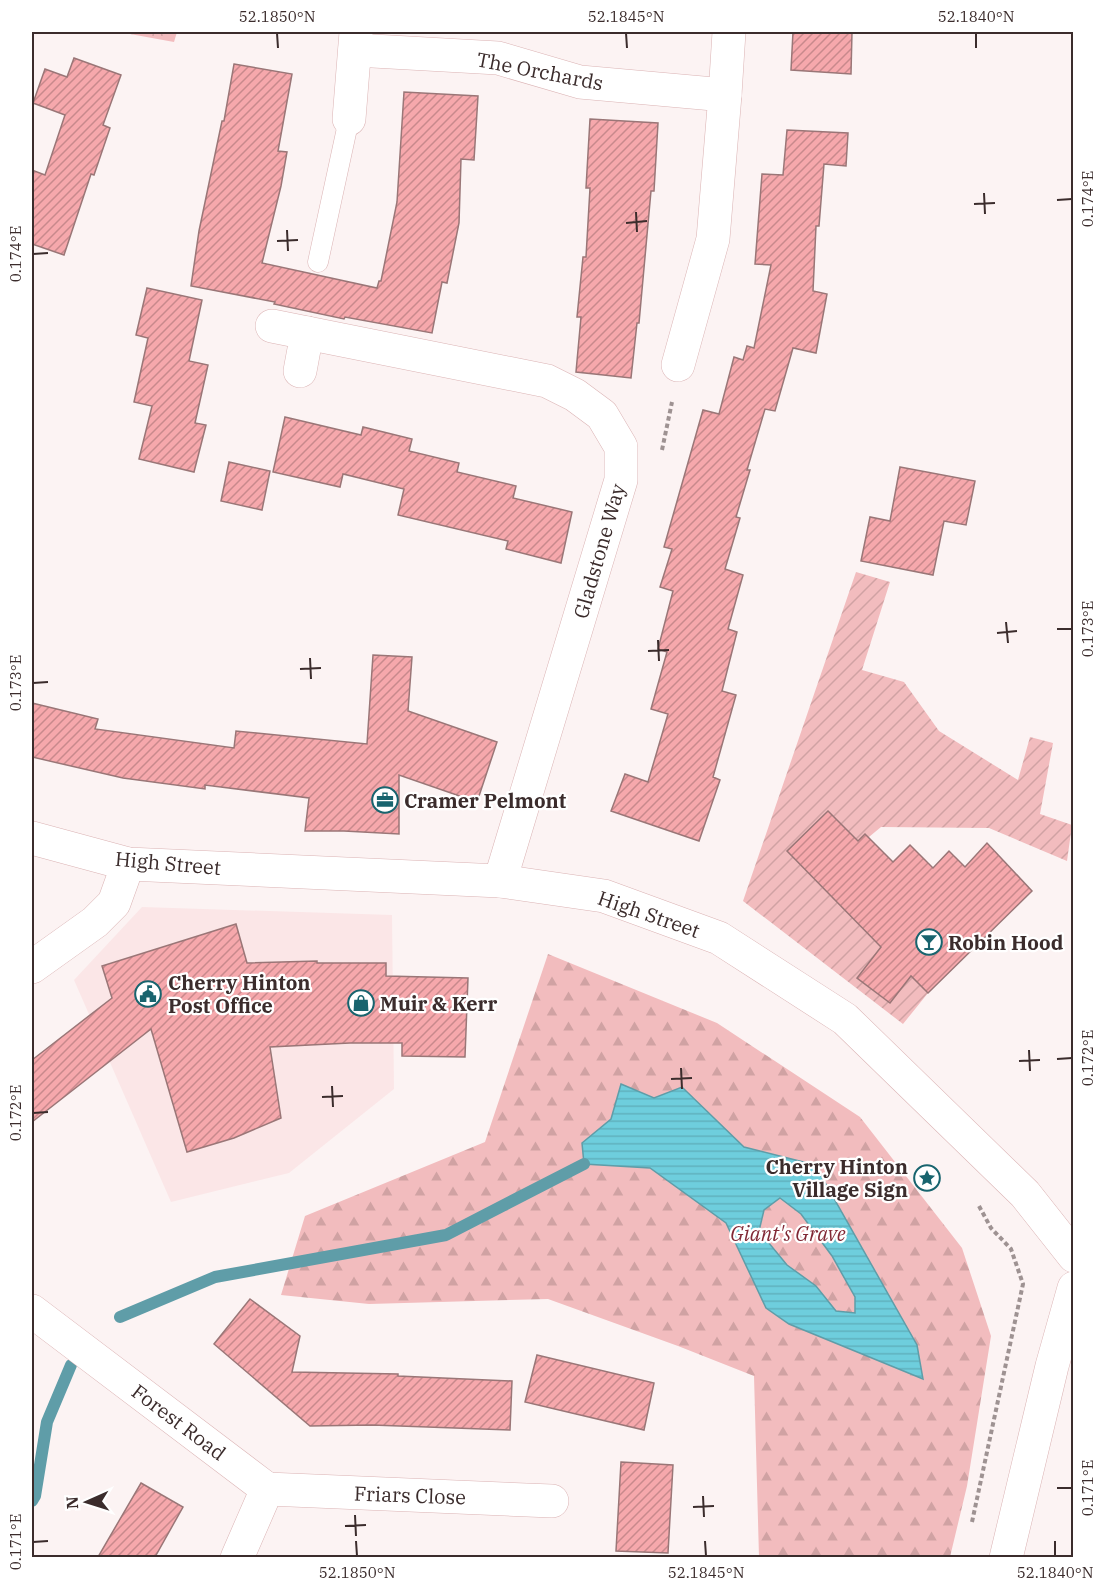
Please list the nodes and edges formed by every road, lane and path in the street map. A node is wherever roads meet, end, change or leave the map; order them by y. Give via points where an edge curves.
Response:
1 (729, 32) edge
2 (355, 40) edge
3 (725, 95) junction
4 (349, 118) joint
5 (318, 262) dead end
6 (272, 326) dead end
7 (307, 333) junction
8 (678, 365) joint
9 (300, 371) dead end
10 (621, 480) junction
11 (32, 838) edge
12 (128, 864) junction
13 (500, 881) junction
14 (32, 967) edge
15 (991, 1228) dead end
16 (1074, 1256) edge
17 (1074, 1288) edge
18 (32, 1311) edge
19 (267, 1489) junction
20 (552, 1501) dead end
21 (971, 1527) dead end
22 (237, 1557) edge
23 (1006, 1557) edge

1 - 3 street
2 - 3 street, The Orchards via 498,58 580,82
2 - 4 street, The Orchards
3 - 8 street via 712,239
4 - 5 lane, The Orchards
6 - 7 street, Gladstone Way
7 - 9 street
7 - 10 street, Gladstone Way via 547,381 602,415 621,447
8 - 10 path via 657,469
10 - 13 street, Gladstone Way
11 - 12 street, High Street
12 - 13 street, High Street
12 - 14 street via 114,903 95,922
13 - 16 street, High Street via 604,896 719,938 845,1019 1025,1194
15 - 21 path via 1011,1249 1023,1284
17 - 23 street
18 - 19 street, Forest Road
19 - 20 street, Friars Close
19 - 22 street

